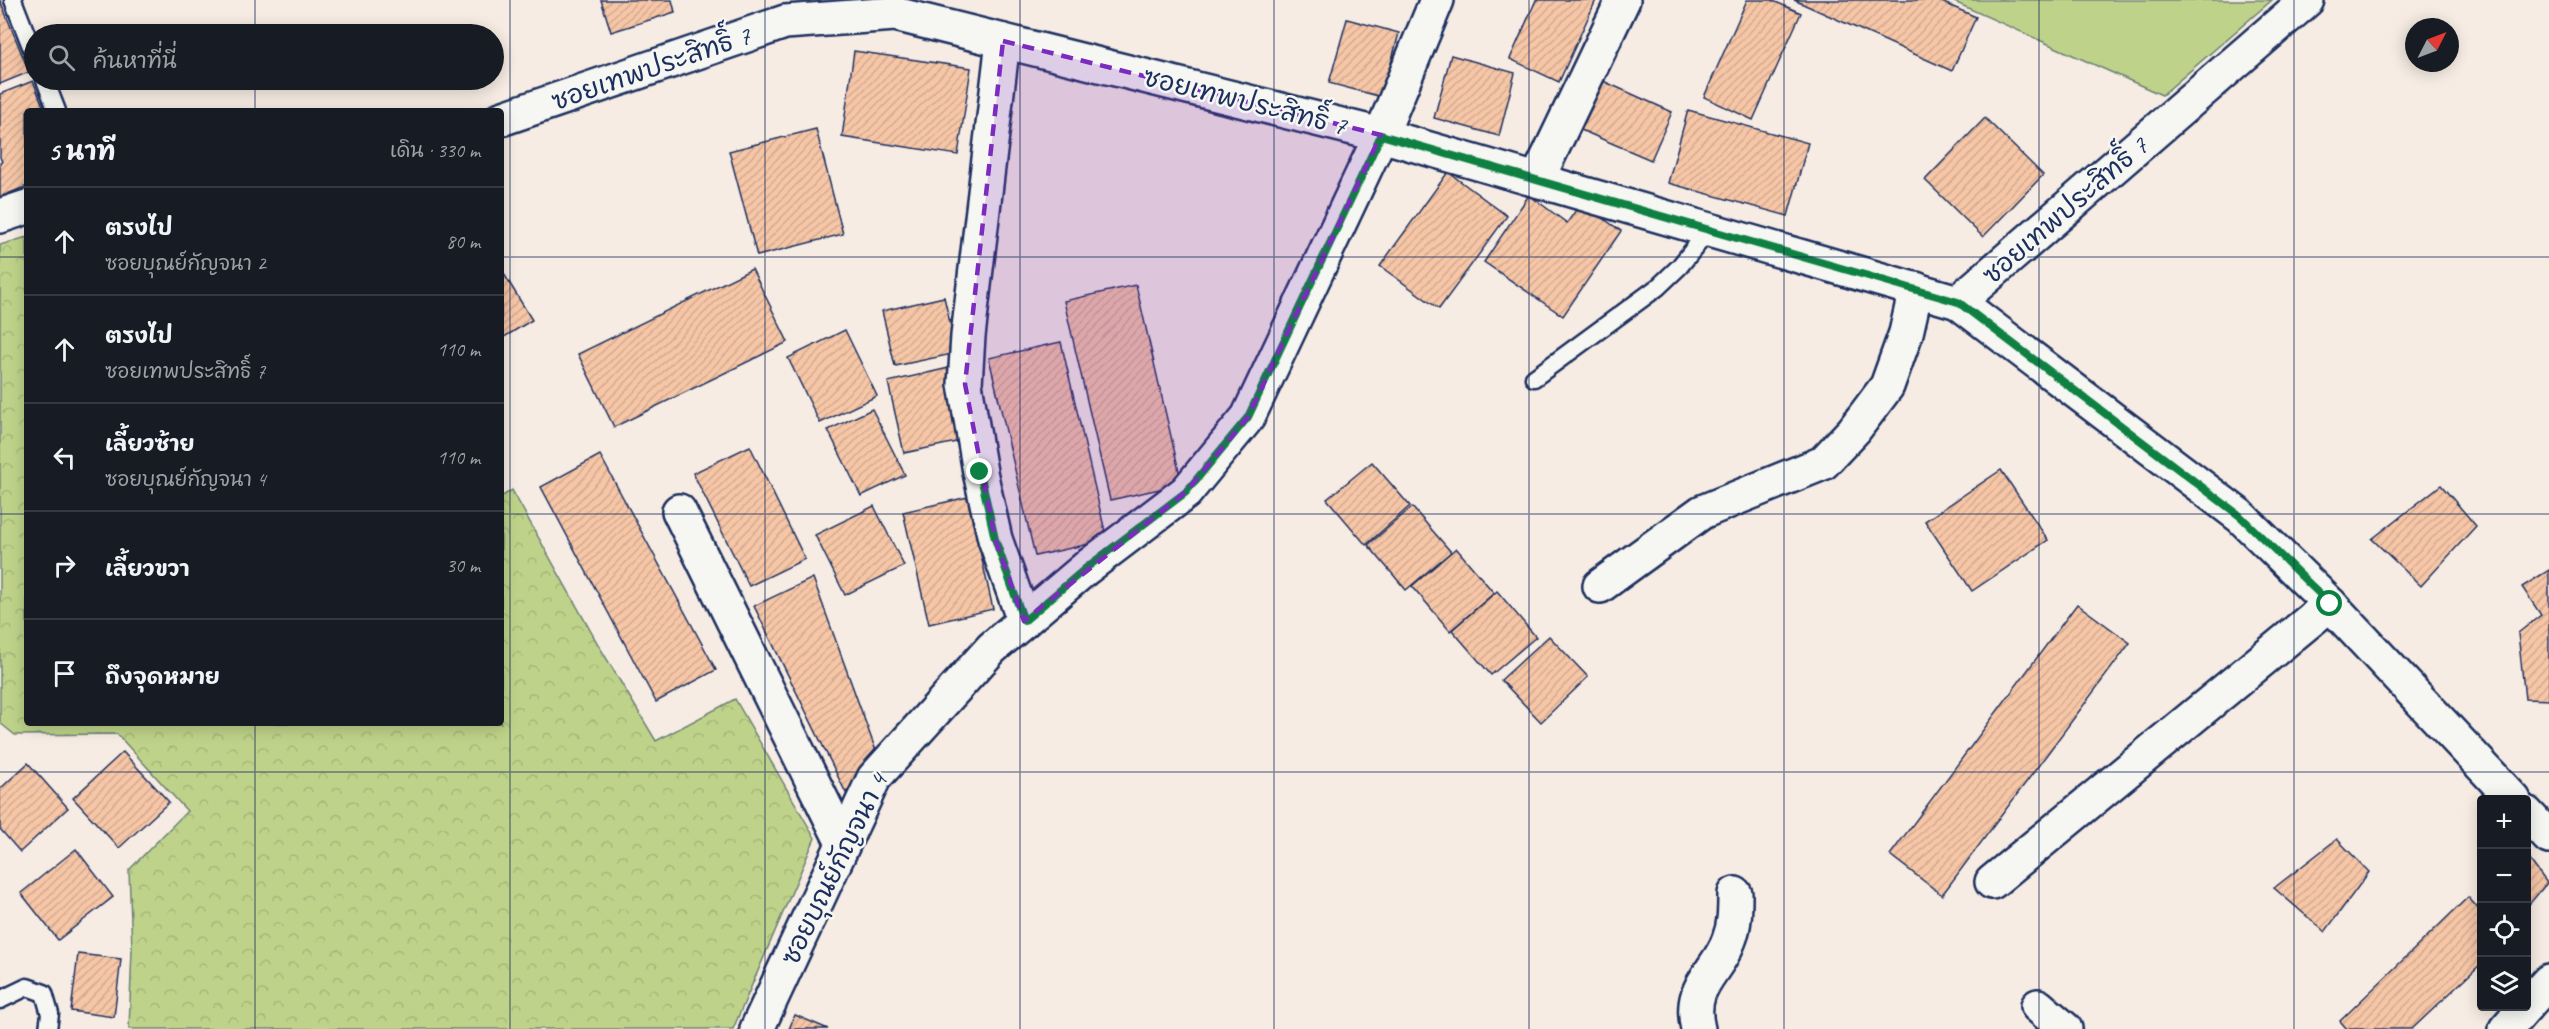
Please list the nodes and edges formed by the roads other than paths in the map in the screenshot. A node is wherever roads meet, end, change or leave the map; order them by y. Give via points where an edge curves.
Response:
1 (13, 0) edge
2 (1437, 0) edge
3 (1623, 0) edge
4 (2307, 0) edge
5 (24, 28) edge
6 (1003, 41) junction
7 (49, 90) edge
8 (56, 108) edge
9 (504, 118) edge
10 (1381, 135) junction
11 (1537, 180) junction
12 (24, 208) edge
13 (0, 216) edge
14 (1709, 230) junction
15 (1916, 289) junction
16 (1958, 302) junction
17 (1534, 378) dead end
18 (679, 511) dead end
19 (1600, 586) dead end
20 (2330, 604) junction
21 (1024, 621) junction
22 (2509, 795) edge
23 (2531, 818) edge
24 (2549, 837) edge
25 (843, 843) junction
26 (1992, 882) dead end
27 (1735, 894) dead end
28 (2549, 981) edge
29 (0, 1000) edge
30 (2531, 1001) edge
31 (2038, 1006) dead end
32 (2522, 1011) edge
33 (48, 1029) edge
34 (757, 1029) edge
35 (1698, 1029) edge
36 (2065, 1029) edge
37 (2506, 1029) edge

1 - 5 lane
2 - 10 street, ซอยบุณย์กัญจนา 4
3 - 11 street
4 - 16 street, ซอยเทพประสิทธิ์ 7
6 - 9 street, ซอยเทพประสิทธิ์ 7 via 895,14 785,22
6 - 10 street, ซอยเทพประสิทธิ์ 7
6 - 21 street via 965,384 995,539
7 - 8 lane
10 - 11 street, ซอยเทพประสิทธิ์ 7
10 - 21 street, ซอยบุณย์กัญจนา 4 via 1248,417 1186,492
11 - 14 street, ซอยเทพประสิทธิ์ 7
12 - 13 street
14 - 15 street, ซอยเทพประสิทธิ์ 7
14 - 17 lane via 1658,287
15 - 16 street, ซอยเทพประสิทธิ์ 7
15 - 19 street via 1906,333 1887,386 1823,463 1702,512
16 - 20 street via 2240,516
18 - 25 street
20 - 22 street
20 - 26 street
21 - 25 street, ซอยบุณย์กัญจนา 4 via 992,648 874,778
23 - 24 street
25 - 34 street, ซอยบุณย์กัญจนา 4
27 - 35 street via 1729,942 1698,990
28 - 30 street
29 - 33 lane via 27,987 44,993 50,1014
31 - 36 street
32 - 37 street

